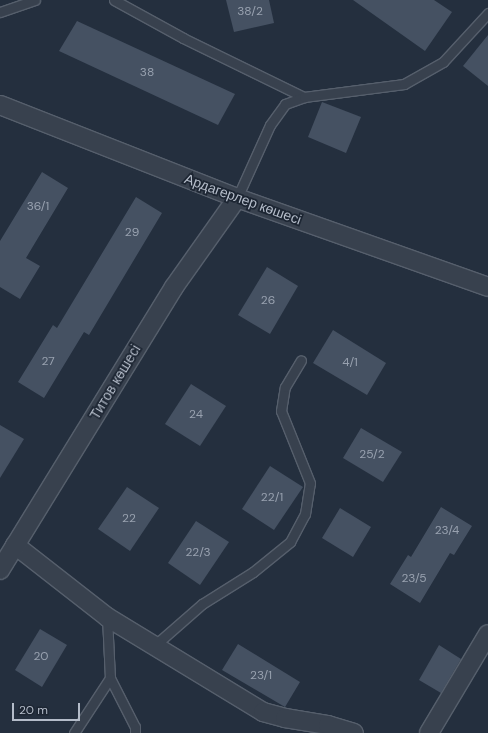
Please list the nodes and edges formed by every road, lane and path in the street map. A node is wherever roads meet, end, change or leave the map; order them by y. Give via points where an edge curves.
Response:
1 (35, 0) edge
2 (114, 0) edge
3 (0, 12) edge
4 (488, 14) edge
5 (304, 97) junction
6 (0, 105) edge
7 (237, 198) junction
8 (488, 286) edge
9 (301, 360) dead end
10 (16, 545) junction
11 (0, 570) edge
12 (107, 617) junction
13 (488, 634) edge
14 (154, 646) junction
15 (110, 678) junction
16 (74, 733) edge
17 (135, 733) edge
18 (354, 733) edge
19 (430, 733) edge

1 - 3 lane
2 - 5 lane via 183,38
4 - 5 lane via 443,62 404,84
5 - 7 lane via 285,104 270,125
6 - 7 street, Ардагерлер көшесі
7 - 8 street, Ардагерлер көшесі
7 - 10 street, Титов көшесі via 174,287
9 - 14 lane via 285,387 281,411 310,483 301,521 290,542 253,572 202,604
10 - 11 street, Титов көшесі
10 - 12 street
12 - 14 street
12 - 15 lane
13 - 19 street
14 - 18 street via 263,712
15 - 16 lane
15 - 17 lane via 135,727

